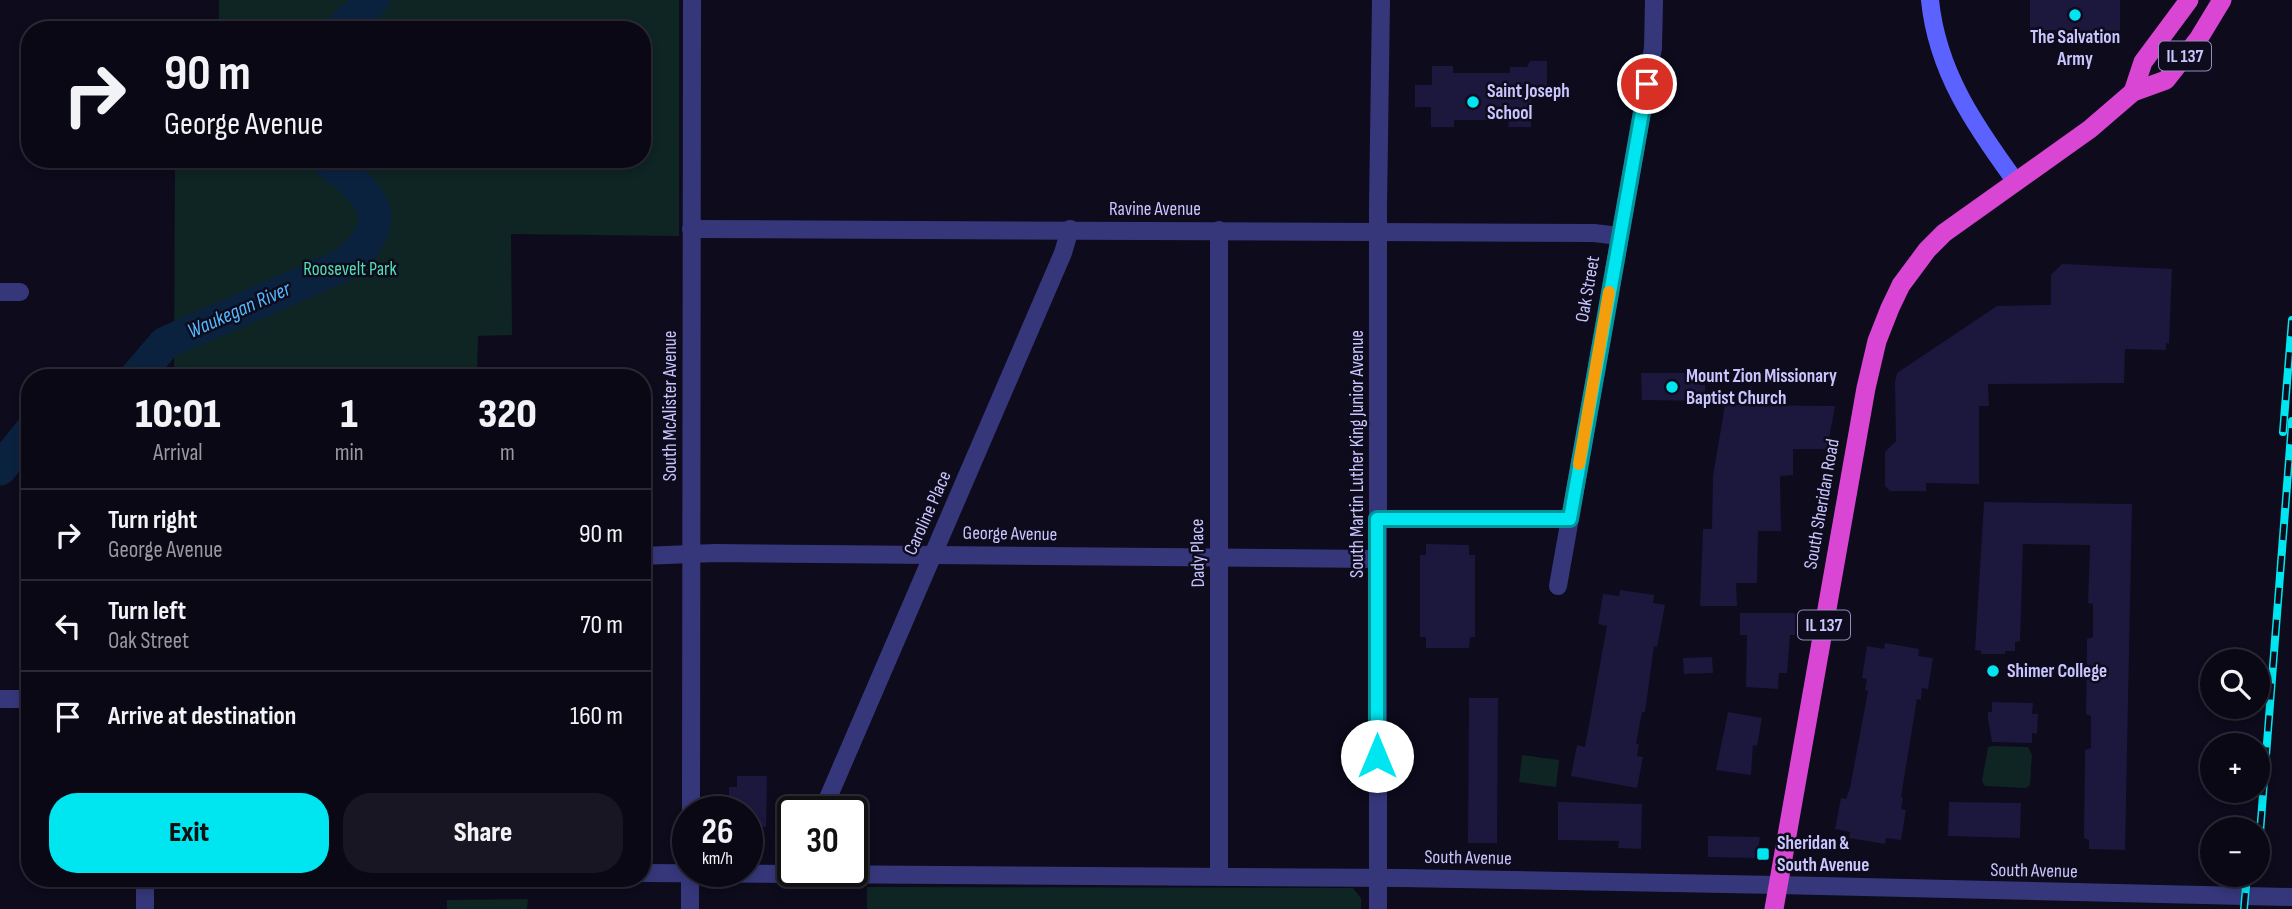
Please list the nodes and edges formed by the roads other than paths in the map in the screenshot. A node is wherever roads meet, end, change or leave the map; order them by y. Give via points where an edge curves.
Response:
1 (692, 0) edge
2 (1381, 0) edge
3 (1654, 0) edge
4 (1930, 0) edge
5 (2189, 0) edge
6 (2221, 0) edge
7 (2133, 92) junction
8 (2016, 182) junction
9 (691, 229) junction
10 (1070, 229) junction
11 (1219, 230) junction
12 (1378, 231) junction
13 (1619, 236) junction
14 (0, 292) edge
15 (20, 292) dead end
16 (1377, 519) junction
17 (1570, 519) junction
18 (691, 555) junction
19 (933, 555) junction
20 (651, 556) edge
21 (1220, 558) junction
22 (1377, 559) junction
23 (1558, 586) dead end
24 (0, 699) edge
25 (21, 699) edge
26 (691, 796) edge
27 (829, 796) edge
28 (672, 872) edge
29 (651, 873) edge
30 (868, 873) edge
31 (1219, 876) junction
32 (1377, 877) junction
33 (1778, 885) junction
34 (145, 887) edge
35 (690, 887) edge
36 (2292, 897) edge
37 (145, 909) edge
38 (690, 909) edge
39 (1378, 909) edge
40 (1774, 909) edge

1 - 9 street, South McAlister Avenue
2 - 12 street, South Martin Luther King Junior Avenue
3 - 13 street, Oak Street via 1653,48
4 - 8 main road via 1948,78
5 - 7 highway, IL 137 via 2143,62
6 - 7 highway, IL 137 via 2166,80
7 - 8 highway, South Sheridan Road / IL 137
8 - 33 highway, South Sheridan Road / IL 137 via 1927,250 1901,285 1877,341
9 - 10 street, Ravine Avenue
9 - 18 street, South McAlister Avenue
10 - 11 street, Ravine Avenue
10 - 19 street, Caroline Place
11 - 12 street, Ravine Avenue
11 - 21 street, Dady Place
12 - 13 street, Ravine Avenue
12 - 16 street, South Martin Luther King Junior Avenue
13 - 17 street, Oak Street
14 - 15 street
16 - 17 street
16 - 22 street, South Martin Luther King Junior Avenue
17 - 23 street, Oak Street
18 - 19 street, George Avenue
18 - 20 street, George Avenue
18 - 26 street, South McAlister Avenue
19 - 21 street, George Avenue
19 - 27 street, Caroline Place
21 - 22 street, George Avenue
21 - 31 street, Dady Place
22 - 32 street, South Martin Luther King Junior Avenue
24 - 25 street
28 - 29 street, South Avenue
30 - 31 street, South Avenue
31 - 32 street, South Avenue
32 - 33 street, South Avenue
32 - 39 street, South Martin Luther King Junior Avenue
33 - 36 street, South Avenue
33 - 40 highway, South Sheridan Road / IL 137
34 - 37 street
35 - 38 street

